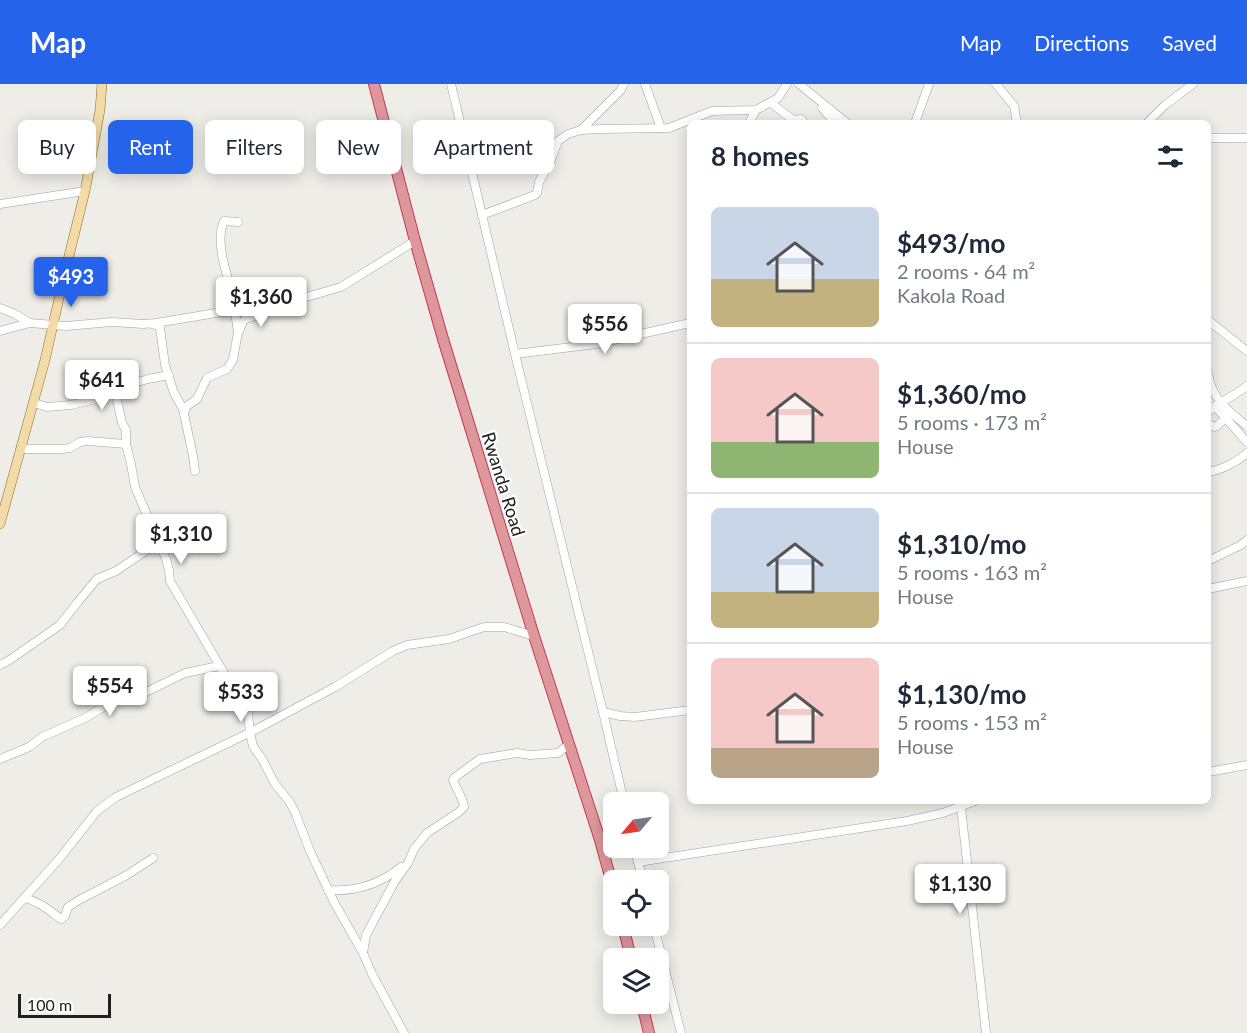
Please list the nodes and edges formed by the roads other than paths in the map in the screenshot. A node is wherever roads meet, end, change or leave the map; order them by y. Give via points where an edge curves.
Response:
1 (102, 84) edge
2 (374, 84) edge
3 (451, 84) edge
4 (624, 84) edge
5 (645, 84) edge
6 (787, 84) edge
7 (799, 84) edge
8 (929, 84) edge
9 (996, 84) edge
10 (1193, 84) edge
11 (771, 103) junction
12 (756, 111) junction
13 (687, 120) edge
14 (688, 120) edge
15 (750, 120) edge
16 (792, 120) edge
17 (832, 120) edge
18 (843, 120) edge
19 (916, 120) edge
20 (1016, 120) edge
21 (1150, 120) edge
22 (661, 128) junction
23 (581, 130) junction
24 (1211, 138) edge
25 (1247, 138) edge
26 (85, 190) junction
27 (0, 204) edge
28 (482, 215) junction
29 (238, 222) dead end
30 (415, 241) junction
31 (271, 307) junction
32 (0, 308) edge
33 (237, 311) junction
34 (1211, 322) edge
35 (30, 323) junction
36 (53, 324) junction
37 (151, 324) junction
38 (687, 324) edge
39 (0, 331) edge
40 (238, 336) junction
41 (1247, 351) edge
42 (515, 354) junction
43 (169, 375) junction
44 (1211, 386) edge
45 (1247, 386) edge
46 (115, 391) junction
47 (34, 403) junction
48 (1217, 405) junction
49 (1211, 410) edge
50 (184, 413) junction
51 (1229, 416) junction
52 (1211, 424) edge
53 (1247, 426) edge
54 (1247, 442) edge
55 (126, 444) junction
56 (21, 448) junction
57 (1247, 453) edge
58 (195, 471) dead end
59 (1211, 472) edge
60 (0, 524) edge
61 (1247, 540) edge
62 (159, 542) junction
63 (1211, 560) edge
64 (1247, 581) edge
65 (1211, 588) edge
66 (534, 636) junction
67 (0, 665) edge
68 (219, 666) junction
69 (687, 710) edge
70 (603, 712) junction
71 (250, 733) junction
72 (568, 745) junction
73 (0, 759) edge
74 (1247, 765) edge
75 (1211, 771) edge
76 (622, 792) edge
77 (962, 804) edge
78 (153, 858) dead end
79 (637, 858) edge
80 (409, 861) junction
81 (638, 862) junction
82 (608, 870) edge
83 (640, 870) edge
84 (328, 890) junction
85 (25, 898) junction
86 (0, 926) edge
87 (657, 936) edge
88 (363, 953) junction
89 (644, 1014) edge
90 (404, 1033) edge
91 (649, 1033) edge
92 (681, 1033) edge
93 (986, 1033) edge

1 - 26 main road
2 - 30 highway, Rwanda Road
3 - 28 street
4 - 23 street
5 - 22 street
6 - 11 street
7 - 17 street
7 - 18 street
8 - 19 street
9 - 20 street via 1014,106
10 - 21 street
11 - 12 street
11 - 16 street
12 - 14 street via 712,111
12 - 15 street
13 - 22 street
22 - 23 street
23 - 28 street via 558,141 535,195
24 - 25 street
26 - 27 street
26 - 36 main road
28 - 42 street
29 - 33 street via 224,221 221,231 224,263
30 - 31 street via 341,287
30 - 66 highway, Rwanda Road
31 - 33 street
31 - 40 street via 243,321
32 - 35 street
33 - 37 street
33 - 40 street
34 - 41 street
35 - 36 street
35 - 39 street
36 - 37 street
36 - 47 main road
37 - 43 street via 160,328
38 - 42 street via 596,344
40 - 50 street via 230,366 207,378 197,399
42 - 70 street
43 - 46 street
43 - 50 street
44 - 48 street
45 - 48 street
46 - 47 street via 71,405 47,407
46 - 55 street
47 - 56 main road
48 - 49 street
48 - 51 street
50 - 58 street
51 - 52 street via 1217,426
51 - 53 street
51 - 54 street
55 - 56 street via 85,441 62,449
55 - 62 street via 135,487
56 - 60 main road
57 - 59 street
61 - 63 street
62 - 67 street via 97,579 60,625
62 - 68 street via 170,581
64 - 65 street
66 - 71 street via 504,627 484,627 449,639 407,645
66 - 72 highway, Rwanda Road
68 - 71 street via 248,714
68 - 73 street via 185,673 138,696 117,699
69 - 70 street via 634,717
70 - 76 street
71 - 84 street via 253,746 295,812
71 - 85 street via 109,802 89,820
72 - 80 street via 558,753 517,753 477,760 453,779 463,808 427,833
72 - 82 highway, Rwanda Road
74 - 75 street
77 - 81 street via 907,821
77 - 93 street
78 - 85 street via 68,907 61,919 45,906
79 - 81 street
80 - 84 street via 371,885
80 - 88 street via 366,935
81 - 83 street
84 - 88 street
85 - 86 street
87 - 92 street
88 - 90 street
89 - 91 highway

